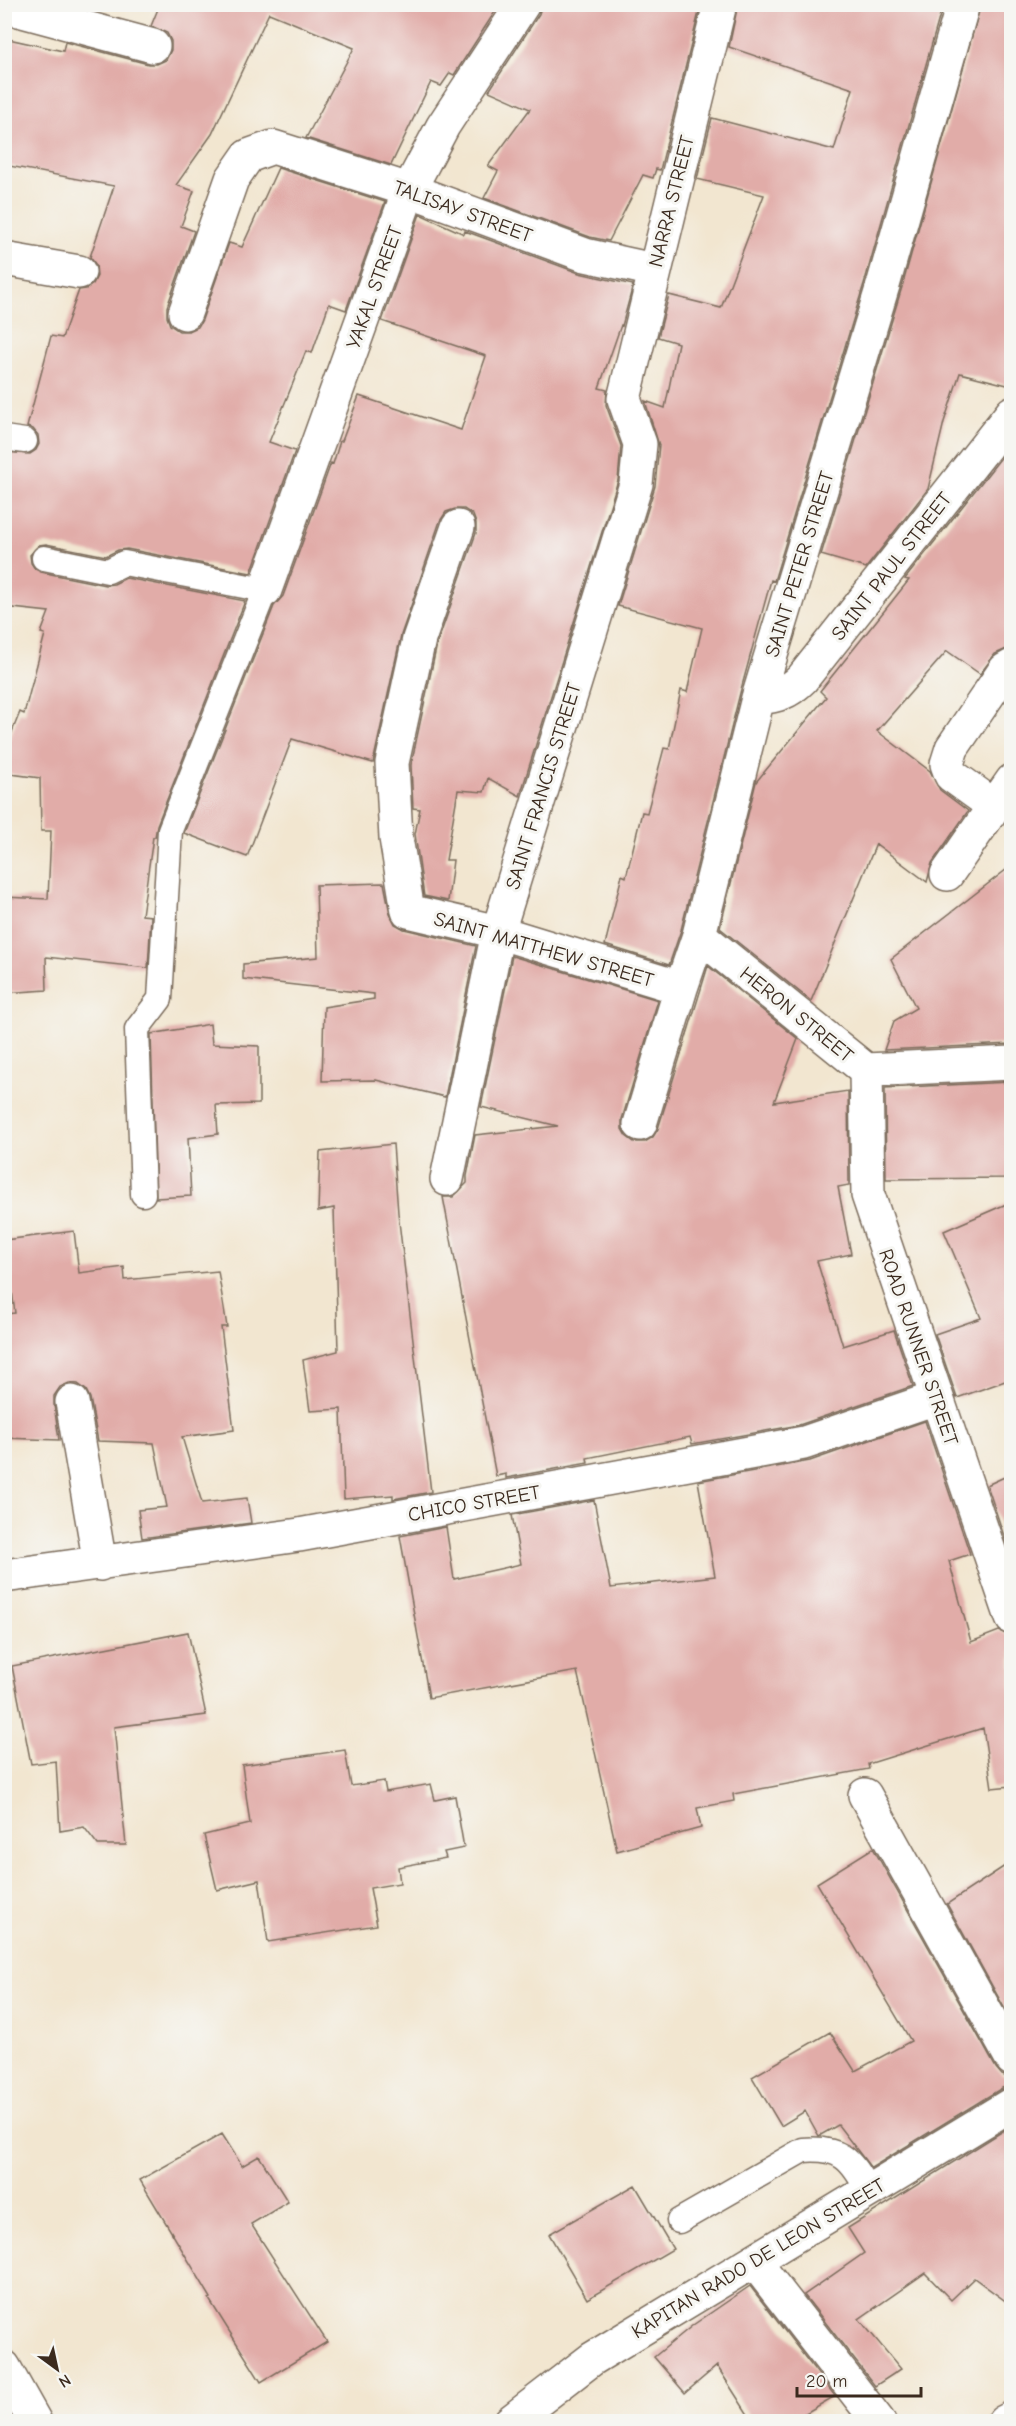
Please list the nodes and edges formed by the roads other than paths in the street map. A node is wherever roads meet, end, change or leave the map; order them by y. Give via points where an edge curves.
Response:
1 (523, 4) edge
2 (720, 4) edge
3 (963, 4) edge
4 (4, 6) edge
5 (153, 46) dead end
6 (409, 190) junction
7 (4, 259) edge
8 (654, 270) junction
9 (80, 272) dead end
10 (186, 313) dead end
11 (624, 399) joint
12 (1011, 413) edge
13 (458, 527) dead end
14 (44, 558) dead end
15 (265, 590) junction
16 (1011, 666) edge
17 (758, 698) junction
18 (1003, 794) edge
19 (947, 874) dead end
20 (498, 932) junction
21 (699, 935) junction
22 (681, 988) junction
23 (1011, 1063) edge
24 (866, 1070) junction
25 (640, 1124) dead end
26 (447, 1179) dead end
27 (143, 1194) dead end
28 (936, 1398) junction
29 (72, 1402) dead end
30 (100, 1564) junction
31 (4, 1576) edge
32 (1011, 1618) edge
33 (865, 1795) dead end
34 (1011, 2059) edge
35 (1011, 2104) edge
36 (868, 2191) junction
37 (680, 2221) dead end
38 (754, 2261) junction
39 (4, 2367) edge
40 (1011, 2418) edge
41 (35, 2421) edge
42 (510, 2421) edge
43 (879, 2421) edge
44 (1004, 2421) edge

1 - 6 street, YAKAL STREET via 443,126
2 - 8 street, NARRA STREET
3 - 17 street, SAINT PETER STREET via 885,282
4 - 5 street
6 - 8 street, TALISAY STREET via 585,255
6 - 10 street, TALISAY STREET via 273,147 248,156 232,179
6 - 15 street, YAKAL STREET
7 - 9 street
8 - 11 street, NARRA STREET
11 - 20 street, SAINT FRANCIS STREET via 640,444 636,483
12 - 17 street, SAINT PAUL STREET via 802,679 779,696
13 - 20 street, SAINT MATTHEW STREET via 419,639 392,763 396,838 408,911
14 - 15 lane via 108,571 124,563
15 - 27 lane via 170,830 160,999 137,1029
16 - 18 street via 952,748 947,764 951,775
17 - 21 street, SAINT PETER STREET
18 - 19 street
20 - 22 street, SAINT MATTHEW STREET
20 - 26 street, SAINT FRANCIS STREET
21 - 22 street, SAINT PETER STREET
21 - 24 street, HERON STREET
22 - 25 street, SAINT PETER STREET
23 - 24 street, HERON STREET
24 - 28 street, ROAD RUNNER STREET via 868,1195
28 - 30 street, CHICO STREET via 804,1443 299,1535
28 - 32 street, ROAD RUNNER STREET
29 - 30 street
30 - 31 street, CHICO STREET
33 - 34 street
35 - 36 street, KAPITAN RADO DE LEON STREET
36 - 37 lane via 858,2171 841,2156 826,2148 803,2150
36 - 38 street, KAPITAN RADO DE LEON STREET
38 - 42 street, KAPITAN RADO DE LEON STREET via 592,2359
38 - 43 street
39 - 41 street
40 - 44 street

